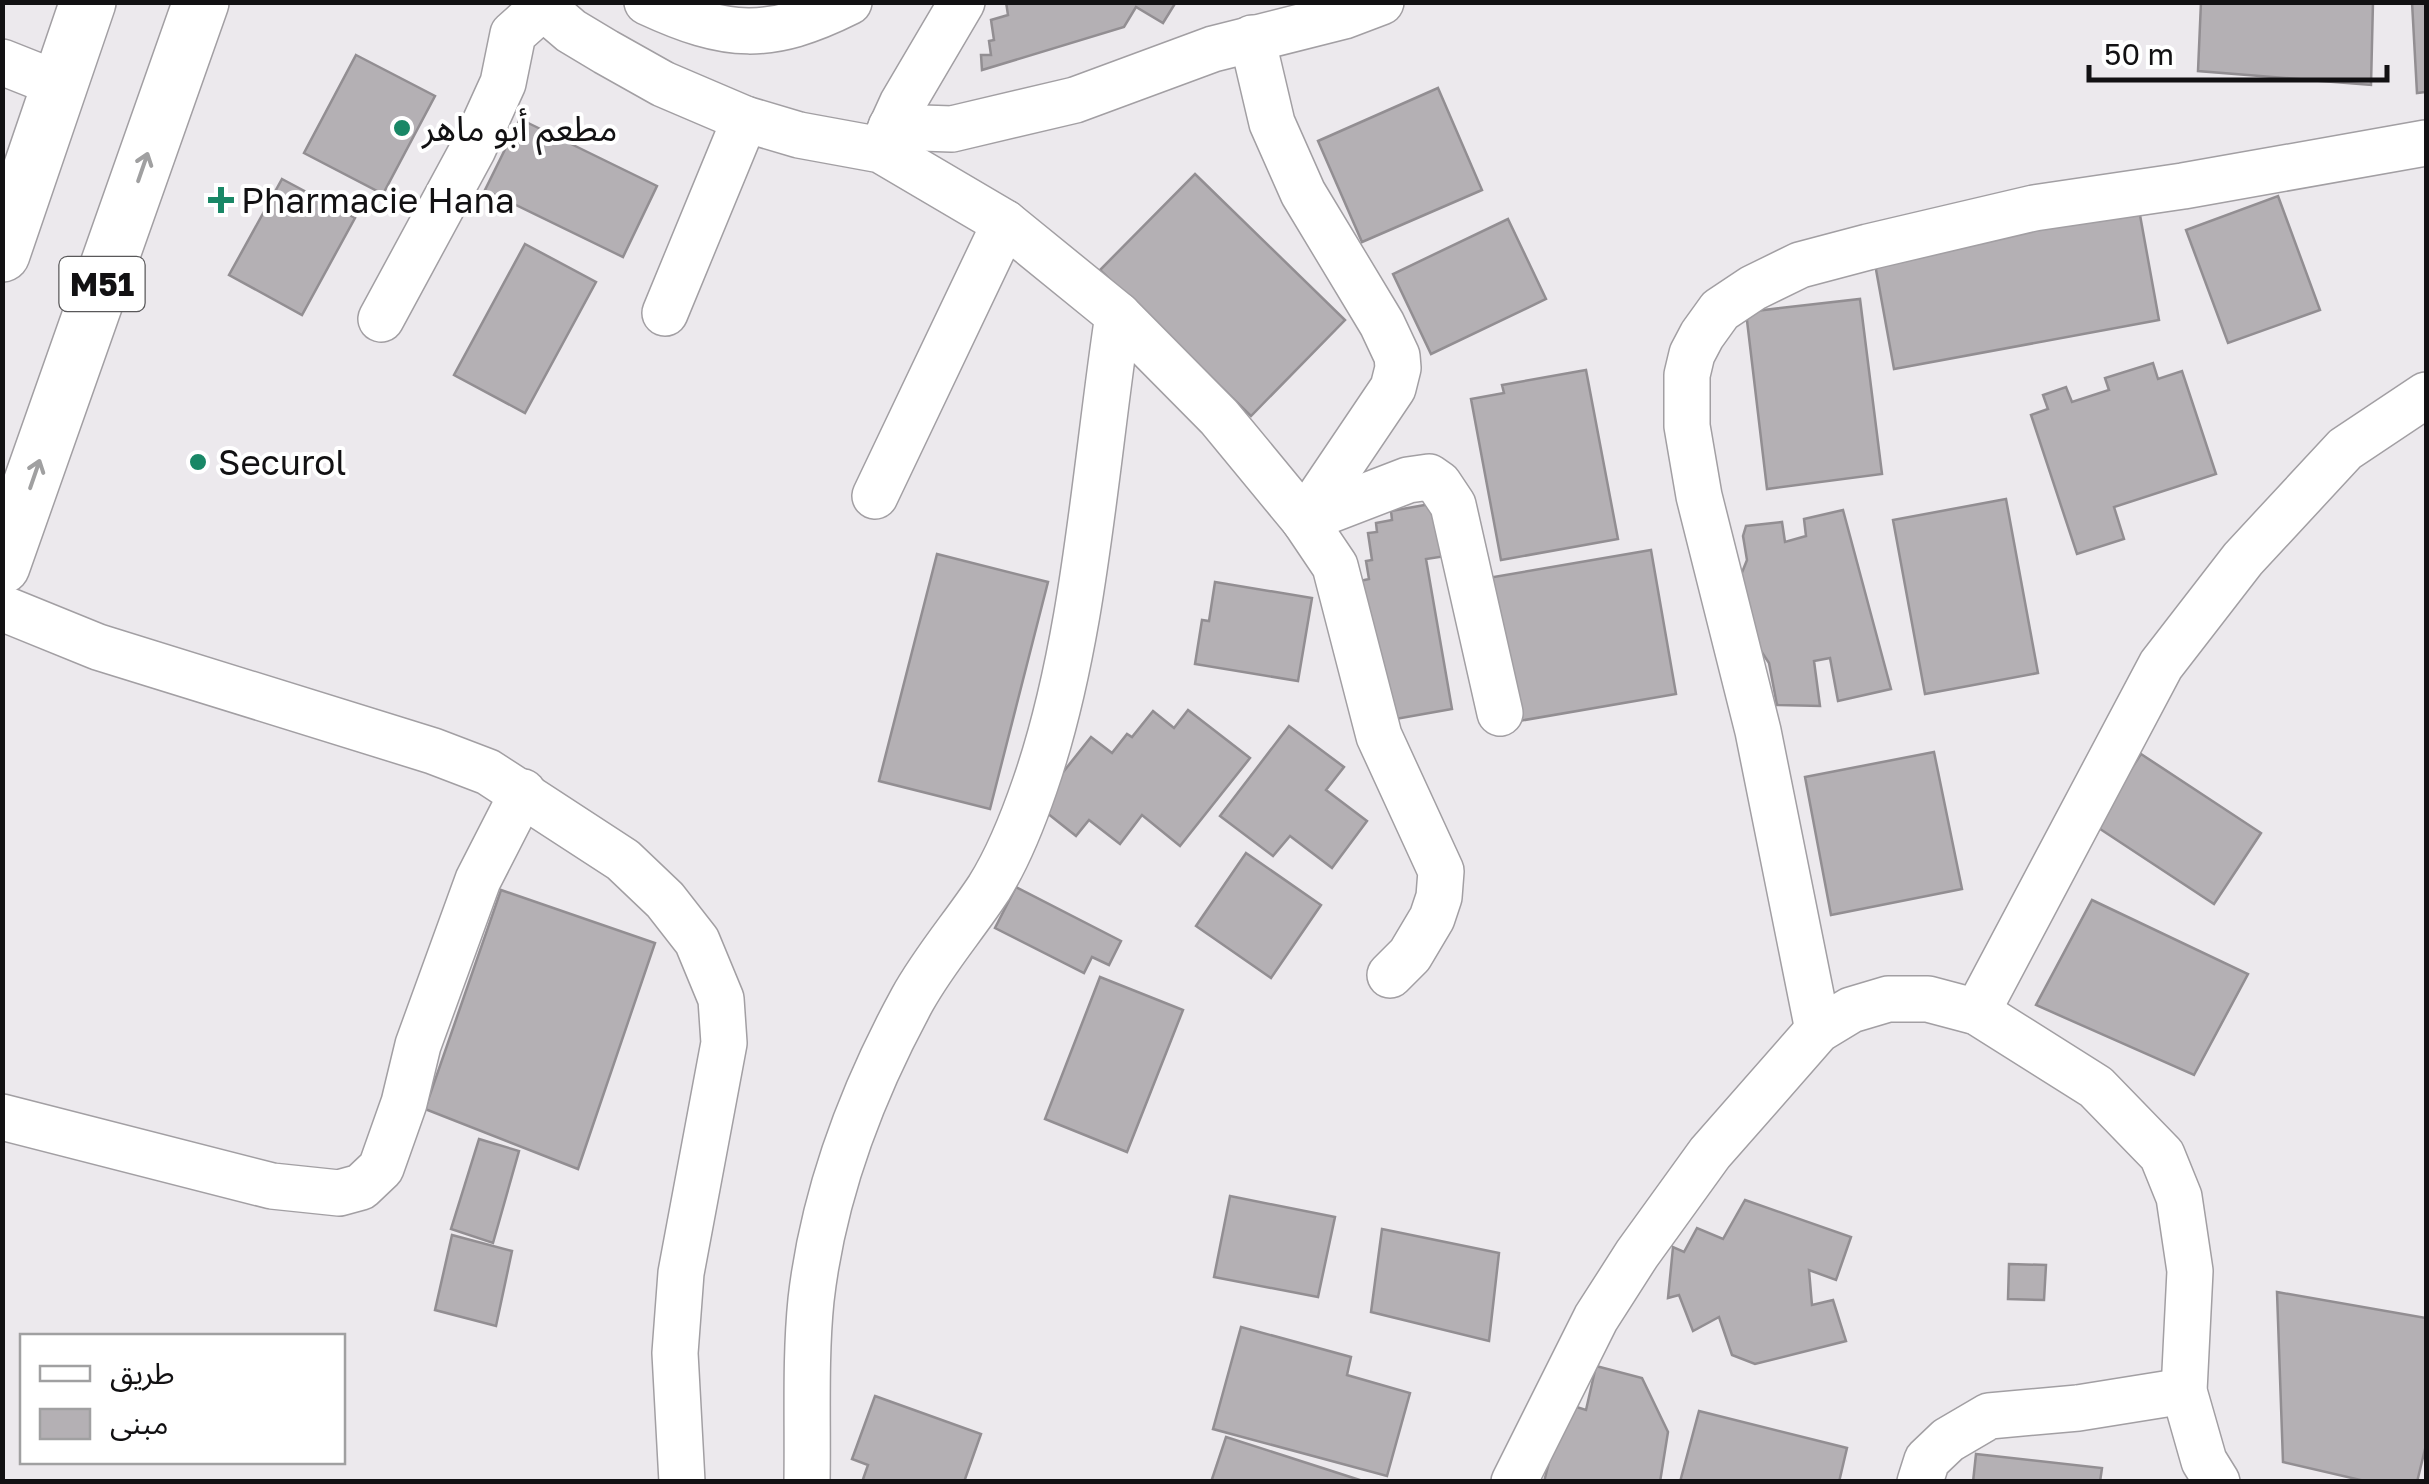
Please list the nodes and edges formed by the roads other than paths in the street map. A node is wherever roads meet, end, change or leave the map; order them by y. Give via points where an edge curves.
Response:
1 (88, 2) edge
2 (201, 2) edge
3 (647, 2) edge
4 (849, 2) edge
5 (962, 2) edge
6 (1381, 2) edge
7 (540, 5) edge
8 (1252, 38) junction
9 (2, 62) edge
10 (60, 85) junction
11 (745, 119) junction
12 (886, 139) junction
13 (2426, 143) edge
14 (1004, 223) junction
15 (2, 254) edge
16 (664, 313) dead end
17 (1118, 315) junction
18 (381, 320) dead end
19 (2426, 395) edge
20 (876, 496) dead end
21 (1304, 520) junction
22 (2, 566) edge
23 (2, 608) edge
24 (1500, 713) dead end
25 (523, 792) junction
26 (1390, 974) dead end
27 (1977, 1012) junction
28 (1818, 1030) junction
29 (2, 1116) edge
30 (2184, 1391) junction
31 (682, 1482) edge
32 (807, 1482) edge
33 (1514, 1482) edge
34 (1920, 1482) edge
35 (2217, 1482) edge

1 - 10 highway
22 -> 2 highway, M51
3 - 4 street via 702,24 746,32 804,23
5 - 12 street
6 - 8 street
7 - 11 street via 664,84
7 - 18 street via 513,34 503,83 474,149
8 - 12 street via 1075,100
8 - 21 street via 1272,123 1303,194 1382,324 1398,368 1393,388
9 - 10 street
10 - 15 highway
11 - 12 street via 799,135
11 - 16 street
12 - 14 street
13 - 28 street via 2034,208 1817,260 1753,288 1720,310 1702,335 1687,375 1687,426
14 - 17 street
14 - 20 street
17 - 21 street via 1219,417
17 - 32 street via 1078,594 1036,783 1011,849 887,1047 830,1203 811,1304
19 - 27 street via 2345,449 2242,559 2161,665
21 - 24 street via 1408,480 1428,476 1439,484 1452,505
21 - 26 street via 1335,566 1379,736 1441,870 1432,918
23 - 25 street via 117,653 433,751
25 - 29 street via 478,880 381,1168 361,1187 339,1193 272,1186
25 - 31 street via 623,860 665,900 698,942 721,999 724,1043 681,1273 675,1352
27 - 28 street via 1928,999 1888,999 1850,1010
27 - 30 street via 2096,1087 2162,1155 2180,1197 2190,1271
28 - 33 street via 1710,1153 1637,1254 1596,1318
30 - 34 street via 1989,1416 1948,1440 1928,1460
30 - 35 street via 2204,1462

